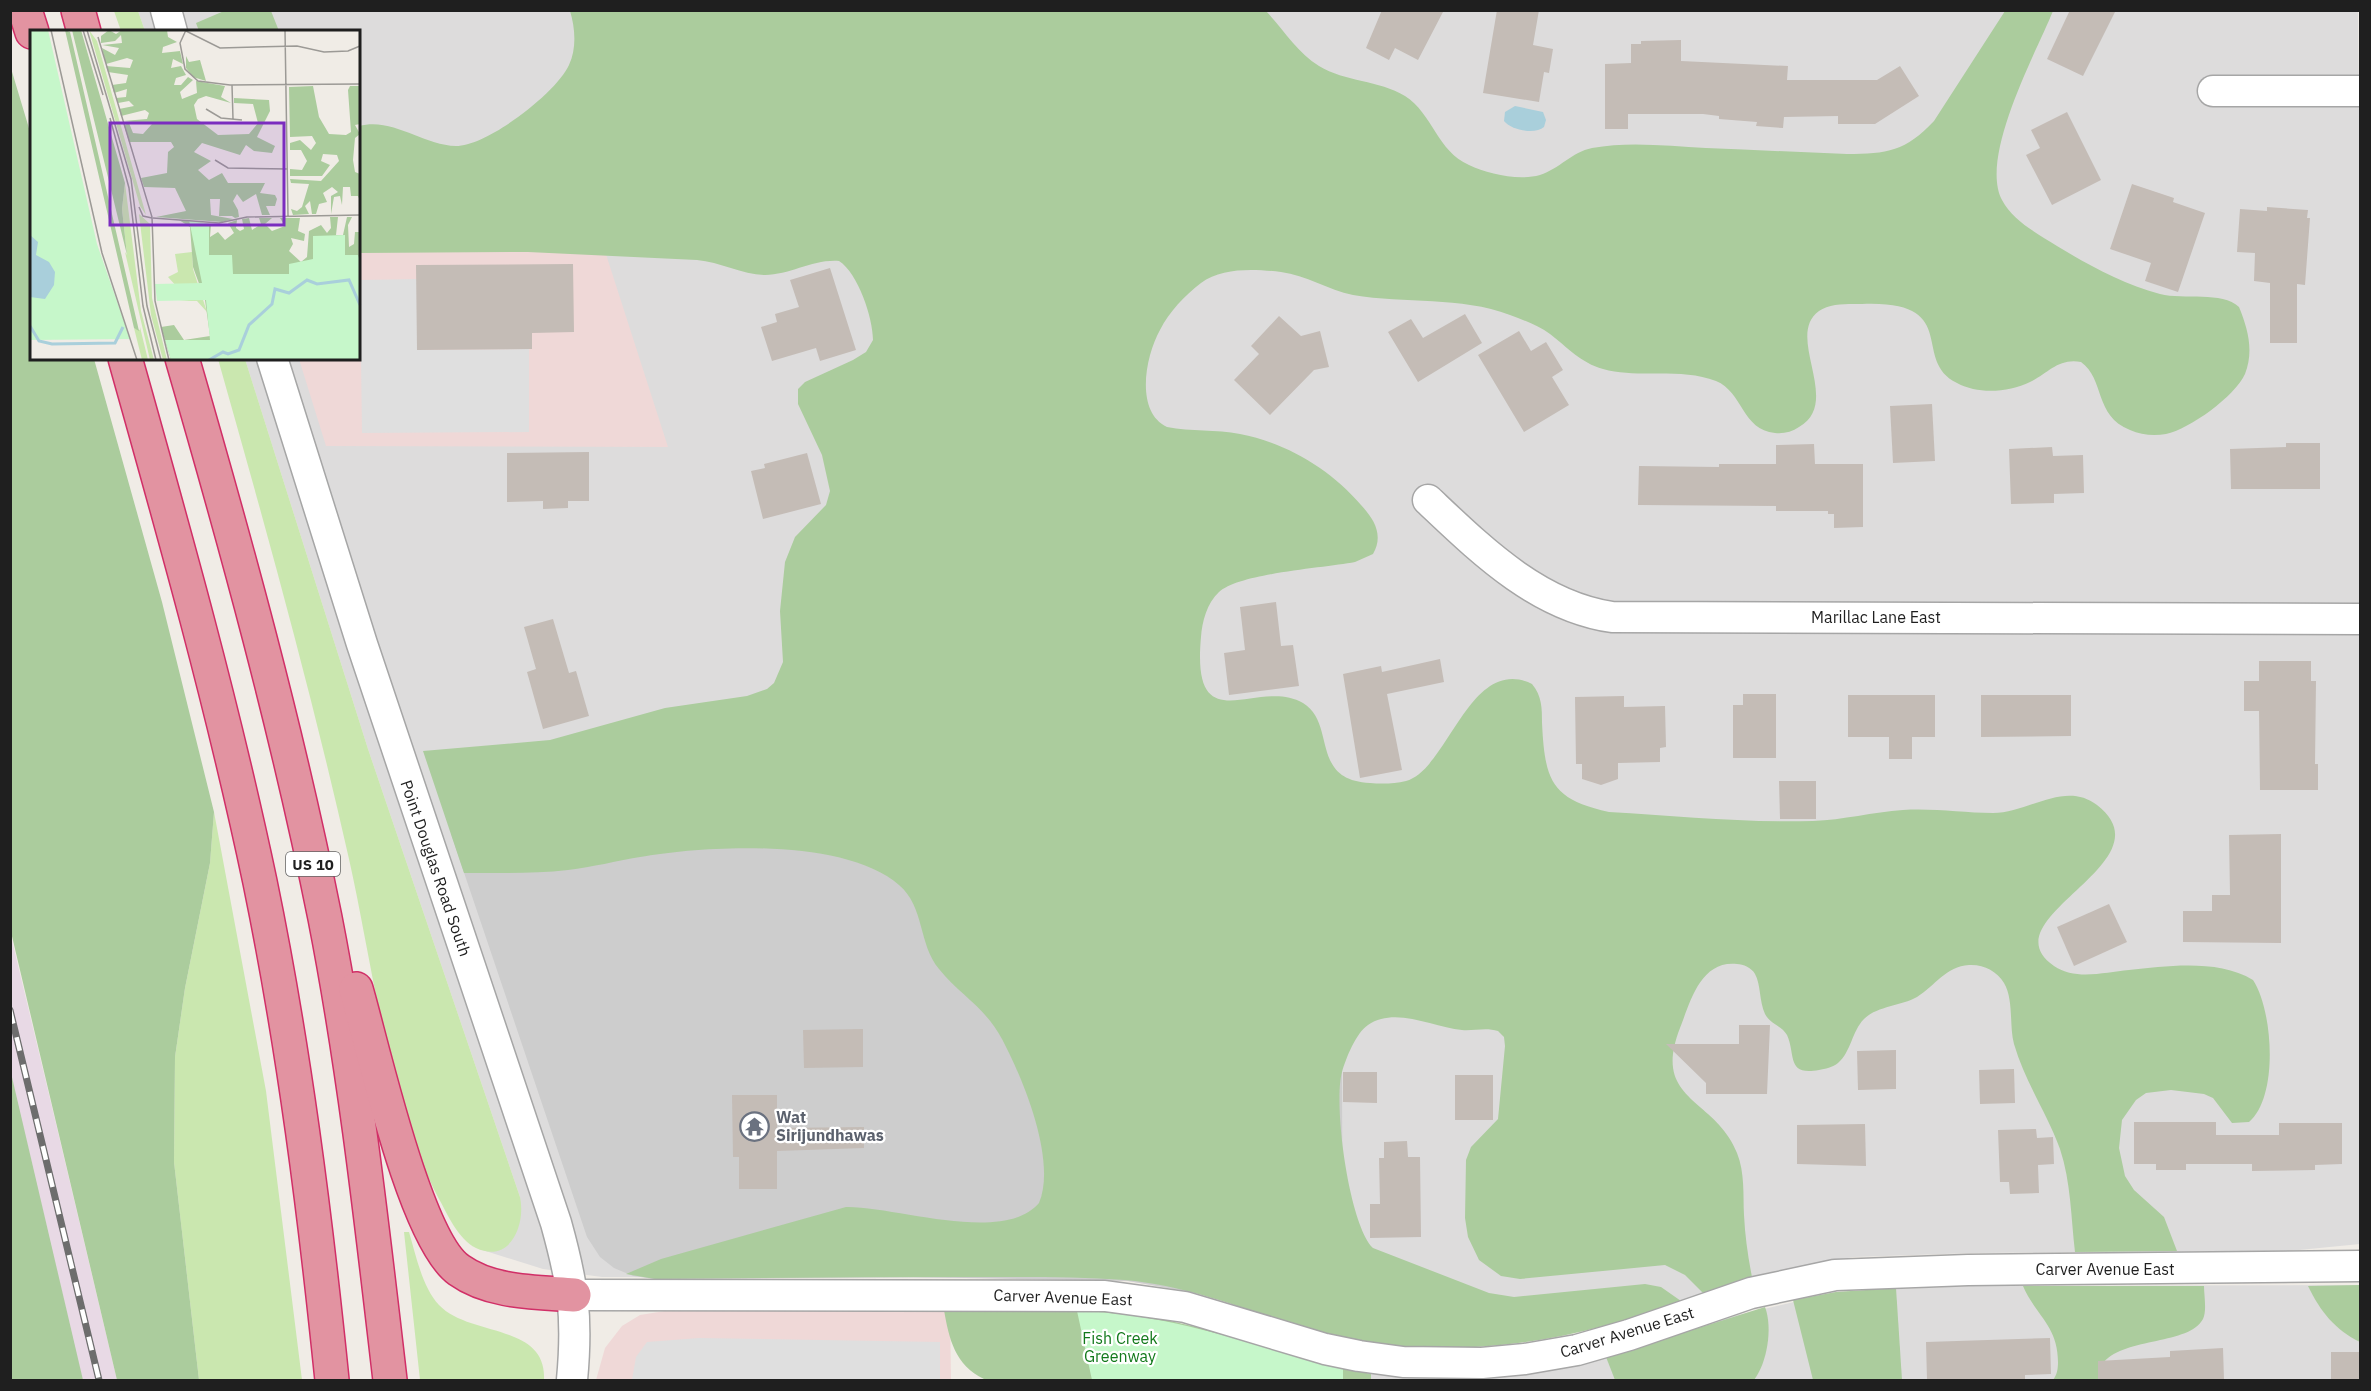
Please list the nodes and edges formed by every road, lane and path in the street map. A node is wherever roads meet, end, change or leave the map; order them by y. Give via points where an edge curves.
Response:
1 (25, 10) edge
2 (78, 10) edge
3 (165, 10) edge
4 (31, 30) edge
5 (83, 30) edge
6 (171, 30) edge
7 (2213, 91) dead end
8 (2361, 92) edge
9 (126, 360) edge
10 (183, 360) edge
11 (273, 360) edge
12 (1428, 500) dead end
13 (2361, 619) edge
14 (293, 766) junction
15 (2361, 1266) edge
16 (574, 1295) junction
17 (332, 1380) edge
18 (390, 1380) edge
19 (572, 1380) edge

1 - 4 highway
2 - 5 highway
3 - 6 street
7 - 8 street
9 - 17 highway via 219,702 260,884 297,1086
10 - 14 highway, US 10
11 - 16 street, Point Douglas Road South via 373,678 535,1159
12 - 13 street, Marillac Lane East via 1486,553 1528,584 1572,606 1611,616
14 - 16 highway via 392,1117 434,1240 452,1264 481,1281 515,1290
14 - 18 highway, US 10 via 342,1014
15 - 16 street, Carver Avenue East via 1844,1274 1751,1293 1577,1350 1482,1363 1403,1362 1359,1356 1185,1307 1105,1296
16 - 19 street, Point Douglas Road South

